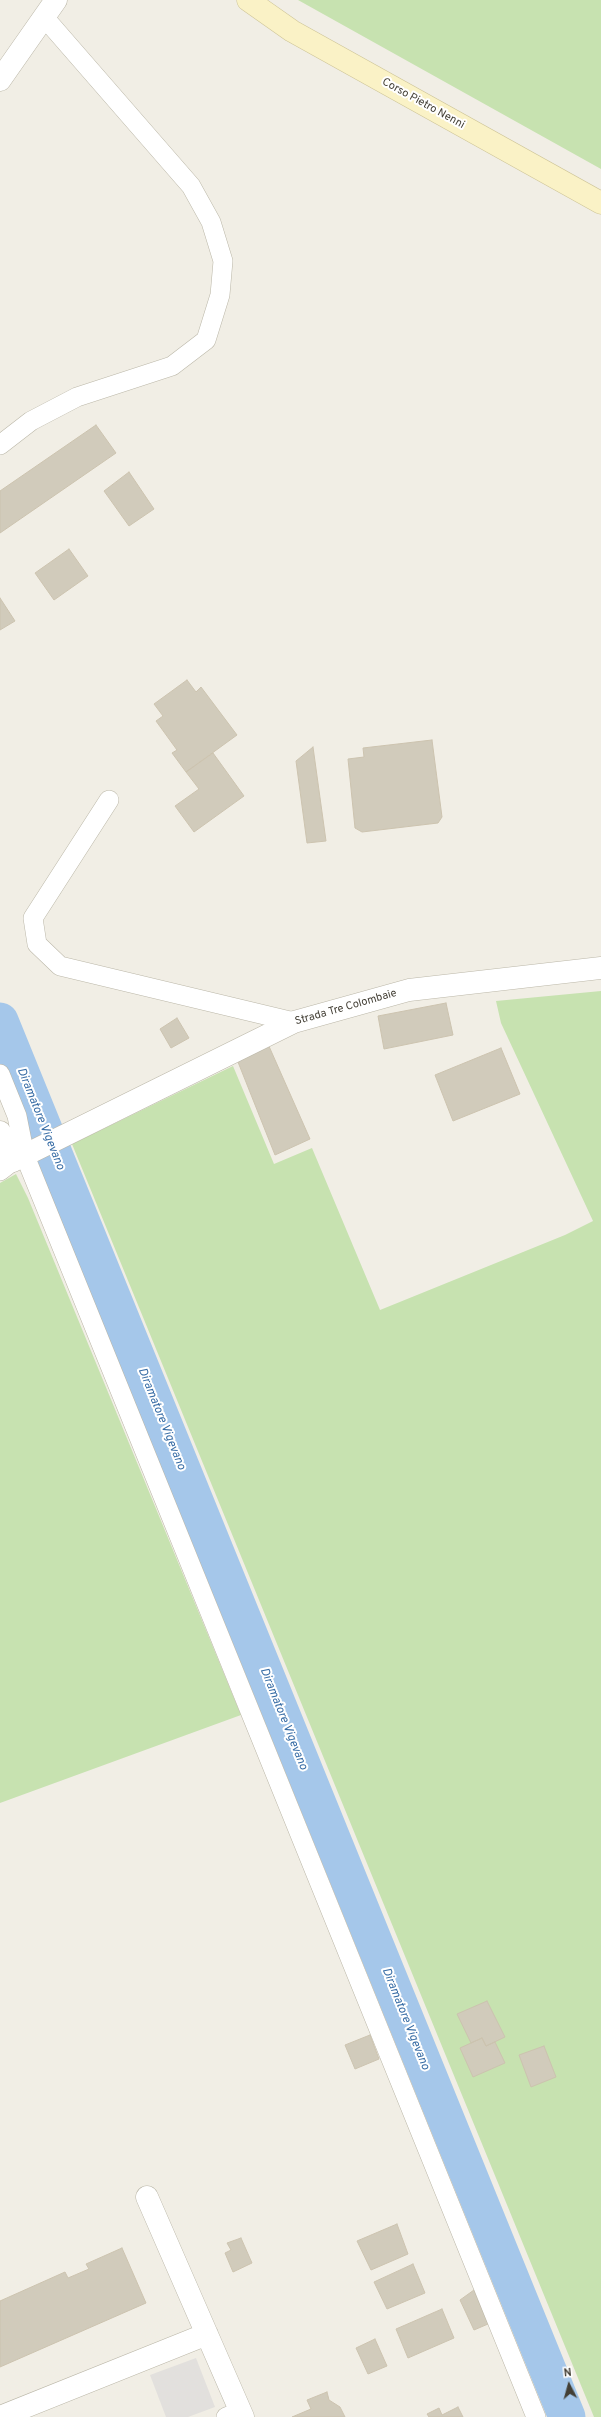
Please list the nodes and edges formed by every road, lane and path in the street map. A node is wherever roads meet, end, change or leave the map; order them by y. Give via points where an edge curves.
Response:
1 (248, 0) edge
2 (50, 8) edge
3 (0, 80) edge
4 (601, 202) edge
5 (0, 445) edge
6 (109, 800) dead end
7 (601, 968) edge
8 (294, 1022) junction
9 (0, 1074) edge
10 (0, 1132) edge
11 (18, 1160) edge
12 (146, 2197) dead end
13 (207, 2334) junction
14 (237, 2415) edge
15 (0, 2417) edge
16 (536, 2417) edge

1 - 4 main road, Corso Pietro Nenni via 292,32
2 - 3 street
2 - 5 lane via 191,186 211,222 223,261 220,295 206,340 172,366 77,397 31,420
6 - 8 lane via 33,918 37,944 60,966
7 - 8 street, Strada Tre Colombaie via 409,990
8 - 11 street, Strada Tre Colombaie
9 - 11 lane via 17,1116
10 - 11 street
11 - 16 lane
12 - 13 street
13 - 14 street
13 - 15 street

